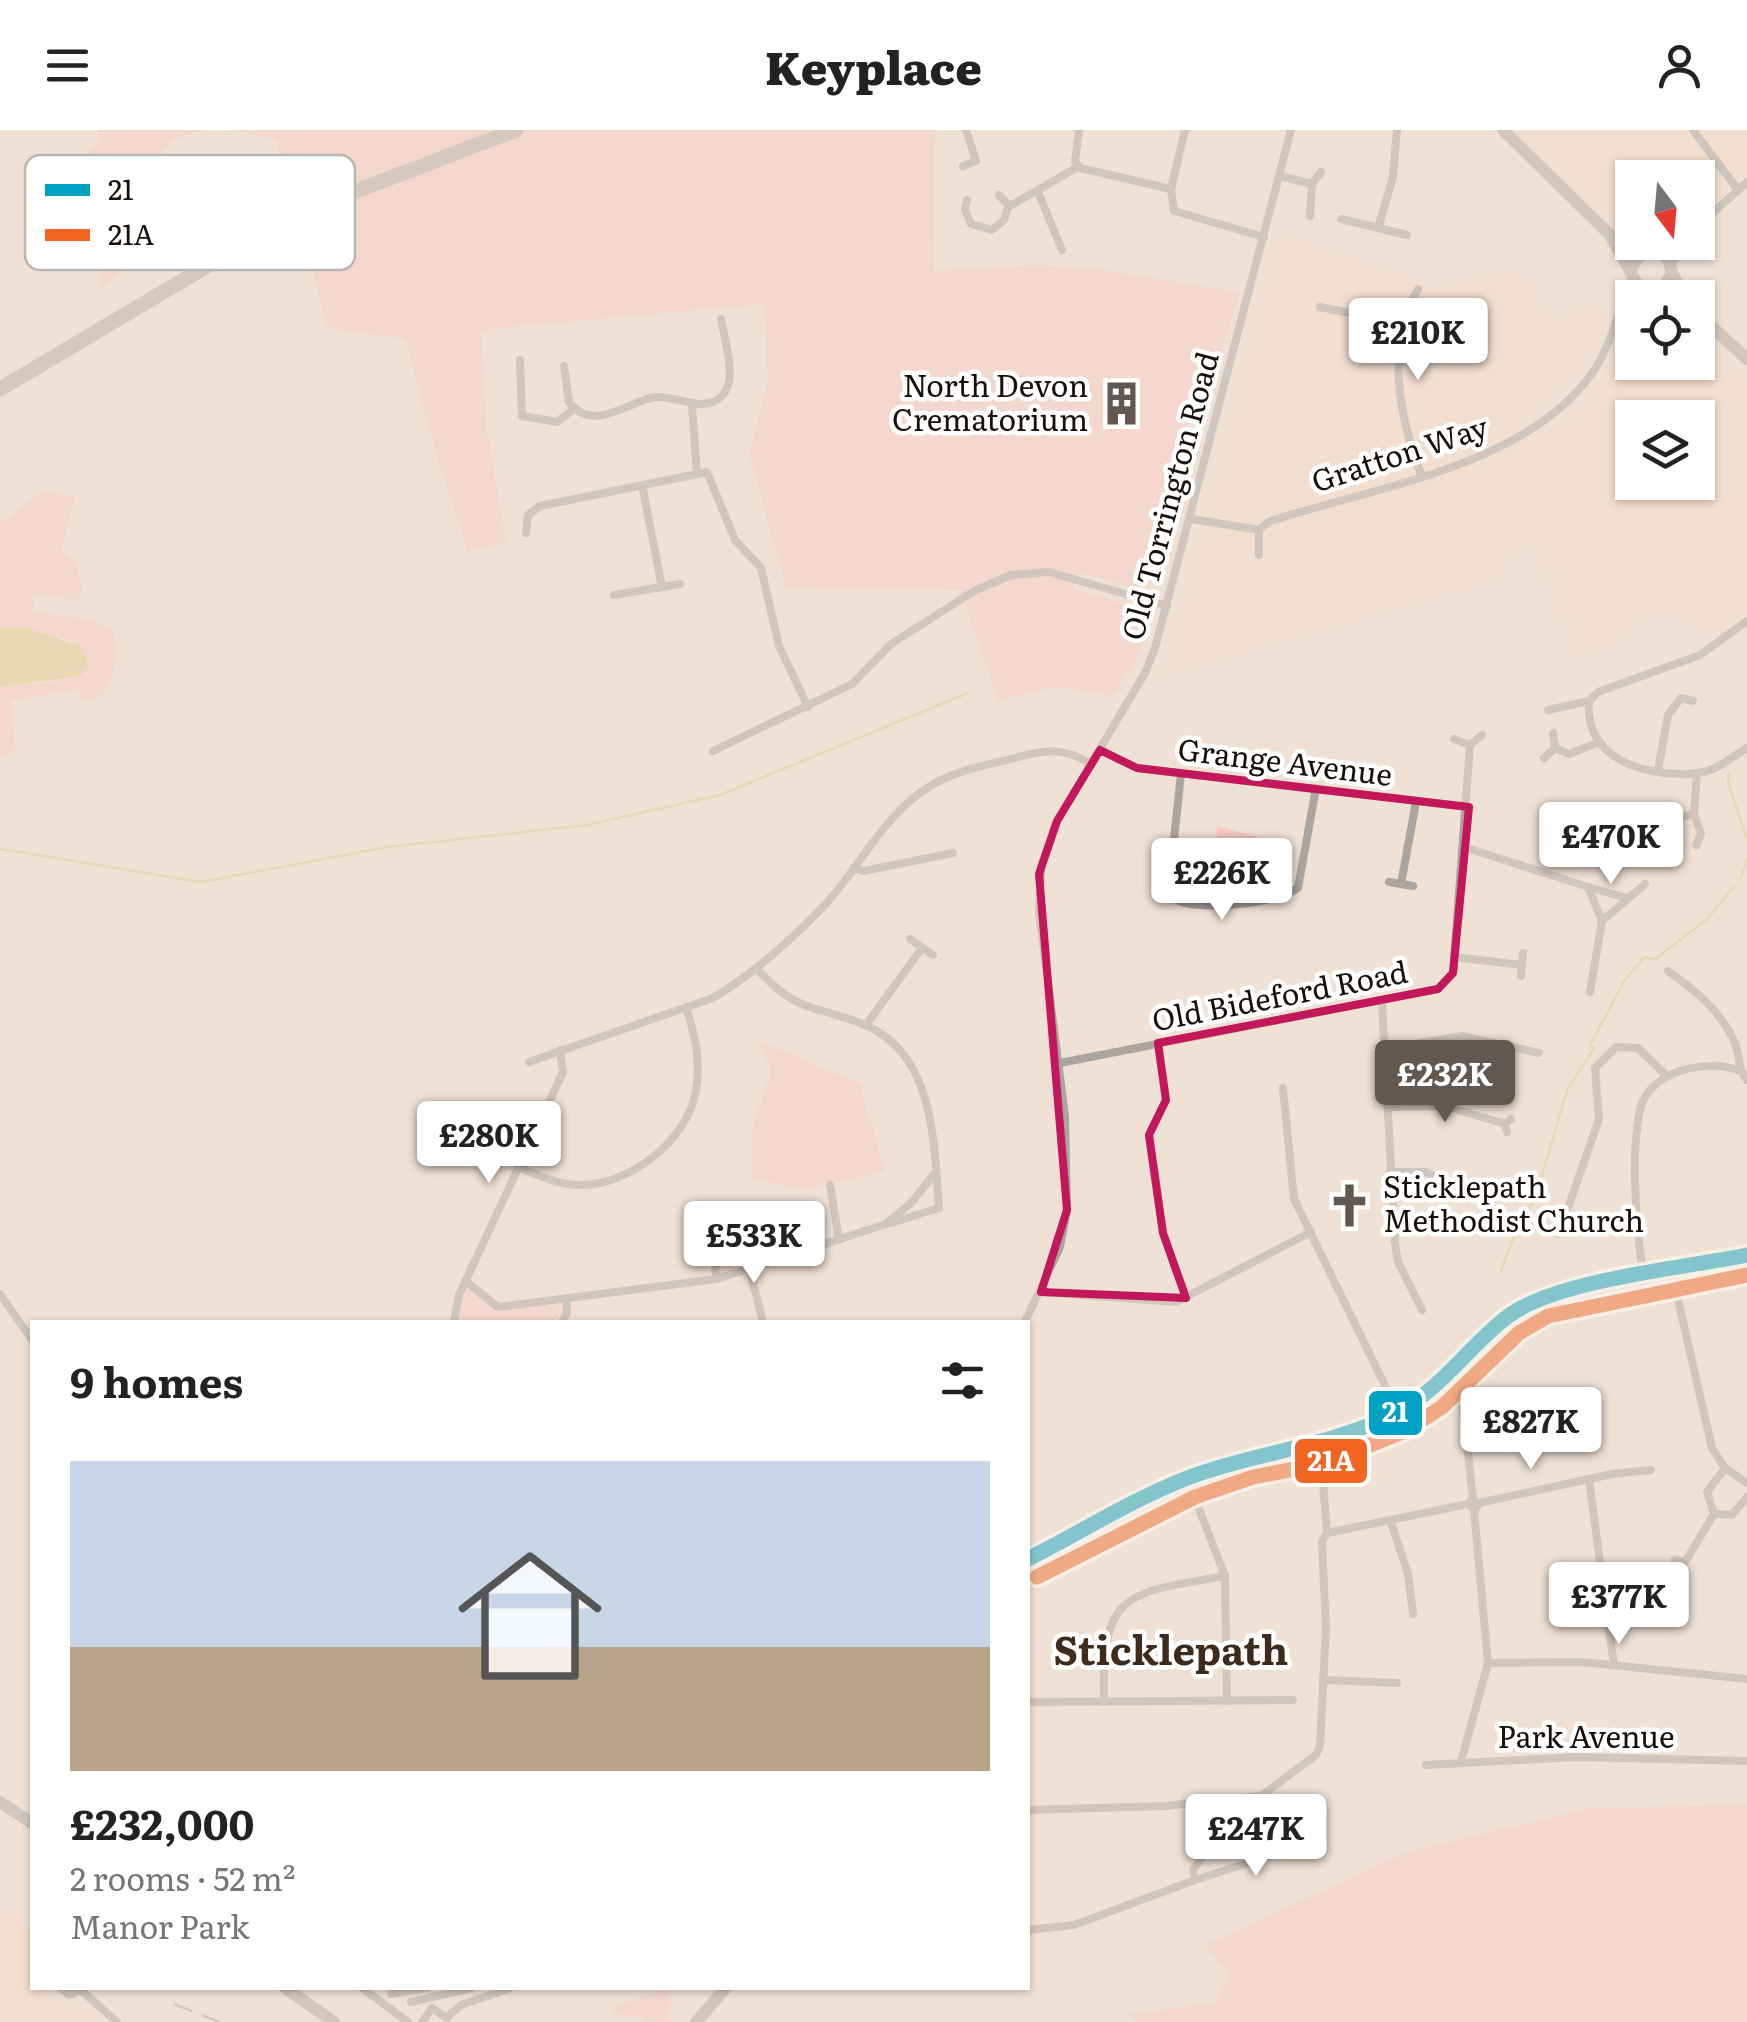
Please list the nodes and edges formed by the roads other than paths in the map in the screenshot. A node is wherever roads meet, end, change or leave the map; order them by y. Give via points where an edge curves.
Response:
1 (516, 130) edge
2 (966, 130) edge
3 (1079, 130) edge
4 (1184, 130) edge
5 (1291, 130) edge
6 (1398, 130) edge
7 (1503, 130) edge
8 (1693, 130) edge
9 (988, 158) dead end
10 (976, 161) junction
11 (963, 166) dead end
12 (1078, 167) junction
13 (1321, 172) dead end
14 (1280, 176) junction
15 (1747, 182) edge
16 (1312, 184) junction
17 (1171, 189) junction
18 (1738, 190) junction
19 (355, 191) edge
20 (1038, 192) junction
21 (999, 195) dead end
22 (968, 200) dead end
23 (1009, 206) junction
24 (1715, 211) edge
25 (1310, 216) dead end
26 (1341, 219) dead end
27 (1378, 228) junction
28 (1407, 235) dead end
29 (1610, 235) junction
30 (1264, 236) junction
31 (1615, 237) edge
32 (1062, 250) dead end
33 (1642, 260) edge
34 (1666, 260) edge
35 (1676, 260) edge
36 (1672, 269) junction
37 (200, 270) edge
38 (1632, 272) junction
39 (1630, 280) edge
40 (1637, 280) edge
41 (1669, 280) edge
42 (1677, 280) edge
43 (1418, 289) dead end
44 (1320, 307) dead end
45 (721, 318) dead end
46 (1403, 324) junction
47 (1615, 326) edge
48 (1715, 330) edge
49 (520, 360) dead end
50 (1747, 360) edge
51 (564, 366) dead end
52 (0, 388) edge
53 (692, 404) junction
54 (574, 409) junction
55 (698, 474) junction
56 (1420, 474) junction
57 (642, 486) junction
58 (1192, 519) junction
59 (1259, 530) junction
60 (526, 533) dead end
61 (1259, 555) dead end
62 (680, 584) dead end
63 (662, 587) junction
64 (614, 596) dead end
65 (1167, 606) junction
66 (1747, 622) edge
67 (1672, 687) dead end
68 (1681, 698) junction
69 (1589, 701) junction
70 (1692, 701) dead end
71 (808, 707) junction
72 (1548, 710) dead end
73 (1554, 734) dead end
74 (1482, 735) dead end
75 (1454, 740) dead end
76 (1600, 742) junction
77 (1470, 745) junction
78 (1555, 748) junction
79 (1747, 748) edge
80 (1100, 750) junction
81 (713, 752) dead end
82 (1544, 758) dead end
83 (1091, 764) junction
84 (1658, 770) junction
85 (1696, 773) junction
86 (1181, 774) junction
87 (1316, 788) junction
88 (1416, 802) junction
89 (1468, 807) junction
90 (1694, 814) junction
91 (1676, 818) dead end
92 (1696, 844) dead end
93 (1464, 848) junction
94 (953, 853) dead end
95 (853, 868) junction
96 (1390, 882) dead end
97 (1402, 884) junction
98 (1645, 884) dead end
99 (1413, 886) dead end
100 (1588, 887) junction
101 (1627, 898) junction
102 (1602, 921) junction
103 (910, 939) dead end
104 (922, 948) junction
105 (1523, 954) dead end
106 (933, 955) dead end
107 (1454, 956) junction
108 (1522, 965) junction
109 (757, 970) junction
110 (1668, 971) dead end
111 (1521, 976) dead end
112 (1680, 979) junction
113 (1671, 991) dead end
114 (1590, 992) dead end
115 (1382, 1003) junction
116 (686, 1007) junction
117 (866, 1025) junction
118 (1158, 1044) junction
119 (1386, 1048) junction
120 (560, 1050) junction
121 (1539, 1054) dead end
122 (529, 1062) dead end
123 (1060, 1063) junction
124 (1737, 1070) junction
125 (1666, 1075) junction
126 (1747, 1080) edge
127 (1283, 1088) dead end
128 (1388, 1106) junction
129 (1508, 1125) dead end
130 (518, 1167) junction
131 (1390, 1172) junction
132 (935, 1174) junction
133 (830, 1185) dead end
134 (1485, 1198) dead end
135 (1550, 1220) dead end
136 (886, 1224) junction
137 (1311, 1232) junction
138 (839, 1240) junction
139 (1747, 1255) edge
140 (779, 1259) junction
141 (750, 1267) junction
142 (1671, 1269) junction
143 (1644, 1274) junction
144 (717, 1279) junction
145 (466, 1282) junction
146 (1041, 1292) junction
147 (0, 1294) edge
148 (1428, 1297) dead end
149 (1186, 1298) junction
150 (566, 1299) junction
151 (455, 1320) edge
152 (563, 1320) edge
153 (763, 1320) edge
154 (1026, 1320) edge
155 (30, 1337) edge
156 (1452, 1372) junction
157 (1398, 1412) junction
158 (1320, 1444) junction
159 (1725, 1468) junction
160 (1651, 1470) dead end
161 (1187, 1478) junction
162 (1589, 1480) junction
163 (1747, 1483) edge
164 (1747, 1497) edge
165 (1473, 1504) junction
166 (1714, 1514) junction
167 (1391, 1522) junction
168 (1324, 1537) junction
169 (1030, 1558) edge
170 (1675, 1560) dead end
171 (1224, 1576) junction
172 (1414, 1614) dead end
173 (1488, 1663) junction
174 (1614, 1666) junction
175 (1747, 1679) edge
176 (1323, 1680) junction
177 (1398, 1683) dead end
178 (1293, 1700) dead end
179 (1227, 1701) junction
180 (1030, 1702) edge
181 (1104, 1702) junction
182 (1747, 1761) edge
183 (1461, 1762) junction
184 (1426, 1765) dead end
185 (1227, 1799) junction
186 (0, 1802) edge
187 (1030, 1810) edge
188 (30, 1822) edge
189 (1306, 1844) dead end
190 (1194, 1880) junction
191 (1030, 1930) edge
192 (84, 1990) edge
193 (287, 1990) edge
194 (365, 1990) edge
195 (415, 1990) edge
196 (463, 1990) edge
197 (504, 1990) edge
198 (724, 1990) edge
199 (390, 1994) dead end
200 (411, 2002) dead end
201 (447, 2019) edge
202 (117, 2022) edge
203 (334, 2022) edge
204 (408, 2022) edge
205 (422, 2022) edge
206 (696, 2022) edge

1 - 19 highway
2 - 10 street
3 - 12 street
4 - 17 street
5 - 14 street, Old Torrington Road
6 - 27 street
7 - 29 main road
8 - 18 street
9 - 10 street
10 - 11 street
12 - 17 street
12 - 20 street
13 - 16 street
14 - 16 street
14 - 30 street, Old Torrington Road
15 - 18 street
16 - 25 street
17 - 30 street via 1178,216
18 - 24 street
20 - 23 street
20 - 32 street
21 - 23 street
22 - 23 street via 967,218 985,230 998,226
26 - 27 street
27 - 28 street
29 - 31 main road
29 - 38 main road
30 - 58 street, Old Torrington Road
33 - 38 main road
34 - 36 main road
35 - 36 street
36 - 41 main road
36 - 42 main road
37 - 52 highway
38 - 39 street, Gratton Way
38 - 40 main road
43 - 46 street
44 - 46 street
45 - 53 street via 729,381 719,398
46 - 56 street via 1400,404
47 - 56 street, Gratton Way via 1579,390 1537,428
48 - 50 main road
49 - 54 street via 522,416 557,422
51 - 54 street
53 - 54 street via 657,397 614,415
53 - 55 street
55 - 57 street
55 - 71 street via 712,476 726,525 761,568 778,646
56 - 59 street, Gratton Way
57 - 60 street via 531,510
57 - 63 street
58 - 59 street
58 - 65 street, Old Torrington Road
59 - 61 street
62 - 63 street
63 - 64 street
65 - 71 street via 1049,572 1010,575 891,644 866,674
65 - 80 street, Old Torrington Road via 1145,673
66 - 69 street via 1700,655
67 - 68 street
68 - 70 street
68 - 84 street via 1668,716
69 - 72 street
69 - 76 street
71 - 81 street
73 - 78 street
74 - 77 street
75 - 77 street
76 - 78 street via 1576,754
76 - 84 street via 1616,762
77 - 89 street
78 - 82 street
79 - 85 street
80 - 83 street, Old Torrington Road
80 - 86 street, Grange Avenue via 1136,768
83 - 95 street via 1057,750 951,775 906,804
83 - 123 street, Old Torrington Road via 1057,821 1040,874 1038,912
84 - 85 street
85 - 90 street
86 - 87 street, Grange Avenue
86 - 87 street via 1169,886 1178,900 1200,907 1284,896 1298,888
87 - 88 street, Grange Avenue
88 - 89 street, Grange Avenue
88 - 97 street
89 - 93 street
90 - 91 street
90 - 92 street via 1701,834
93 - 100 street
93 - 107 street
94 - 95 street
95 - 109 street via 823,908
96 - 97 street
97 - 99 street
98 - 101 street
100 - 101 street
100 - 102 street
101 - 102 street
102 - 114 street
103 - 104 street
104 - 106 street
104 - 117 street
105 - 108 street
107 - 108 street
107 - 115 street, Old Bideford Road via 1453,973 1438,990
108 - 111 street
109 - 116 street
109 - 117 street via 798,1006
110 - 112 street
112 - 113 street
112 - 124 street via 1726,1026
115 - 118 street, Old Bideford Road
115 - 119 street
116 - 120 street
116 - 130 street via 699,1056 696,1095 659,1152 591,1185 555,1182
117 - 132 street via 896,1044 914,1072 934,1130
118 - 123 street, Old Bideford Road
118 - 149 street via 1166,1100 1149,1134 1162,1233
119 - 121 street via 1462,1036
119 - 128 street
120 - 122 street
120 - 130 street via 563,1072
123 - 146 street, Old Torrington Road via 1068,1210
124 - 125 street via 1711,1064
124 - 126 street
125 - 135 street via 1638,1048 1616,1047 1600,1061 1593,1076 1596,1131 1560,1229
125 - 143 street via 1640,1107 1635,1200
127 - 137 street via 1294,1199
128 - 129 street via 1445,1106
128 - 131 street
130 - 145 street
131 - 134 street via 1425,1172
131 - 148 street via 1398,1262 1420,1306
132 - 136 street
132 - 136 street via 937,1210
133 - 138 street
136 - 138 street
137 - 149 street
137 - 157 street
138 - 140 street
139 - 142 main road
140 - 141 street
140 - 144 street via 761,1232 722,1240
141 - 144 street
141 - 153 street
142 - 143 main road
142 - 159 street via 1705,1428
143 - 156 main road via 1541,1297 1490,1331
144 - 150 street
145 - 150 street via 498,1307
145 - 151 street
146 - 149 street via 1130,1301
146 - 154 street, Old Torrington Road
147 - 155 street
150 - 152 street
156 - 157 main road
156 - 165 street via 1460,1384
157 - 158 main road
158 - 161 main road
158 - 168 street
159 - 163 street
159 - 166 street via 1707,1492
160 - 162 street
161 - 169 main road
161 - 171 street
162 - 165 street
162 - 174 street
164 - 166 street via 1732,1515
165 - 167 street
165 - 173 street
166 - 170 street via 1685,1562
167 - 168 street
167 - 172 street
168 - 176 street
171 - 179 street
171 - 181 street via 1157,1588 1124,1605 1104,1643
173 - 174 street
173 - 183 street
174 - 175 street
176 - 177 street
176 - 185 street via 1320,1746 1299,1771 1261,1796
178 - 179 street
179 - 181 street
180 - 181 street
182 - 183 street, Park Avenue
183 - 184 street, Park Avenue
185 - 187 street
185 - 190 street via 1228,1817
186 - 188 main road
189 - 190 street
190 - 191 street via 1074,1925
192 - 202 street
193 - 203 main road
194 - 204 street
195 - 199 street
196 - 200 street
197 - 201 street via 461,2005
198 - 206 main road
201 - 205 street via 432,2008

